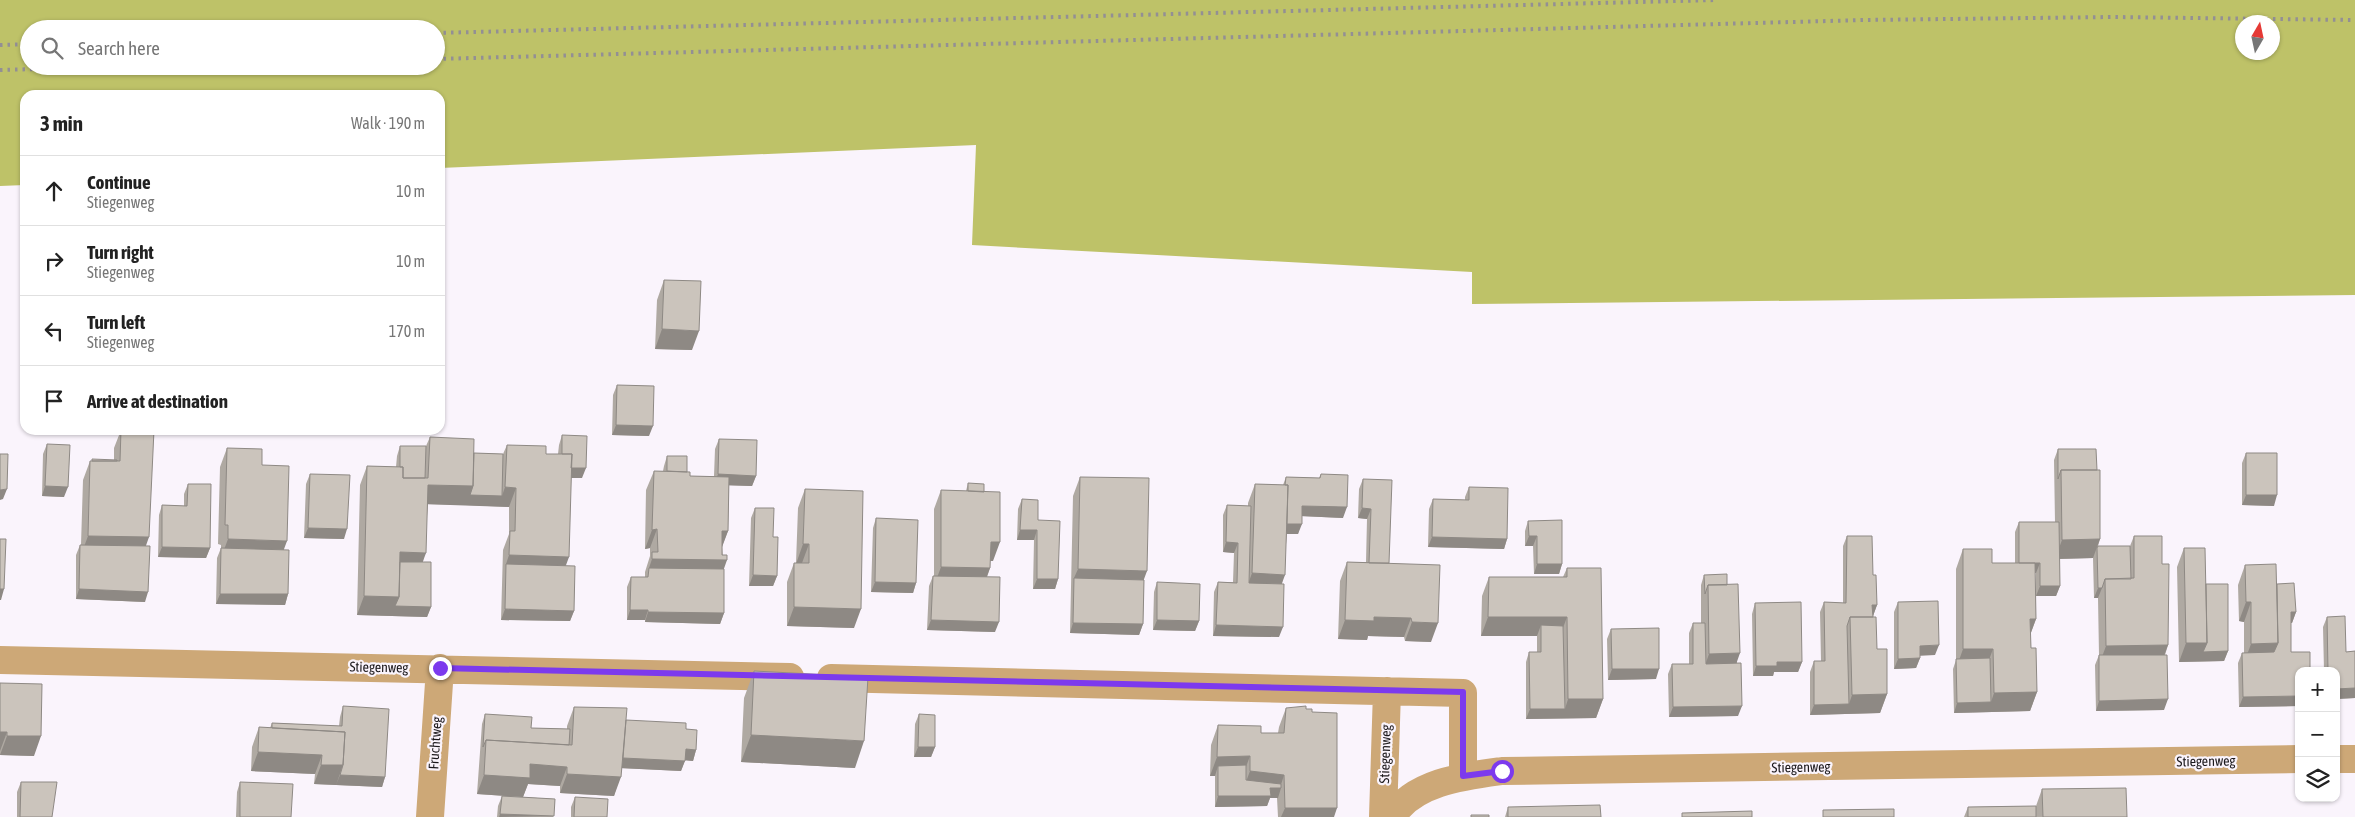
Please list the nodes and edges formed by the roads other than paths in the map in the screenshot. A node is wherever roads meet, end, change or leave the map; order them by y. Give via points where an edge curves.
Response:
1 (0, 660) edge
2 (440, 668) junction
3 (1387, 691) junction
4 (2355, 758) edge
5 (2295, 759) edge
6 (2340, 759) edge
7 (1463, 776) junction
8 (430, 817) edge
9 (1383, 817) edge
10 (1392, 817) edge

1 - 2 street, Stiegenweg
2 - 3 street, Stiegenweg
2 - 8 street, Fruchtweg
3 - 7 street, Stiegenweg via 1463,692
3 - 9 street, Stiegenweg
4 - 6 street
5 - 7 street, Stiegenweg via 1502,771
7 - 10 street via 1415,794

